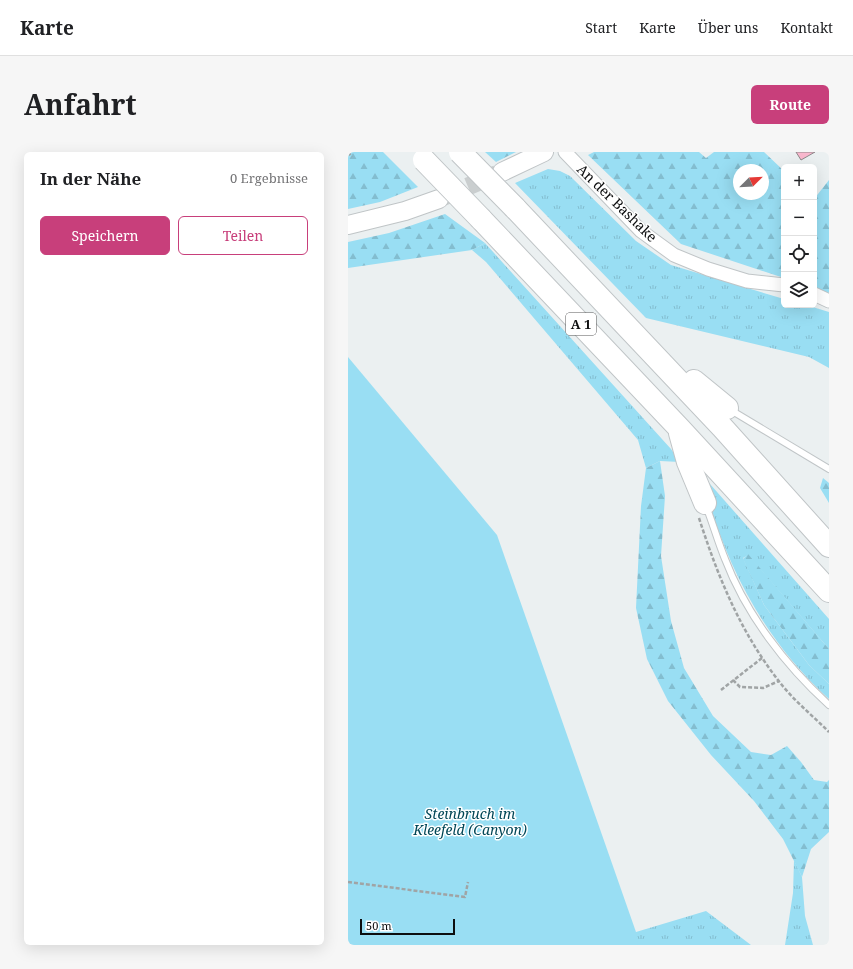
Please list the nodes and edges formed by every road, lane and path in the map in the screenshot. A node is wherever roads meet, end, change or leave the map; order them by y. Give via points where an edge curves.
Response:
1 (348, 152) edge
2 (460, 152) edge
3 (544, 152) edge
4 (565, 152) edge
5 (420, 156) edge
6 (352, 157) dead end
7 (502, 172) tunnel mouth
8 (439, 199) tunnel mouth
9 (348, 225) edge
10 (781, 285) edge
11 (817, 295) edge
12 (829, 301) edge
13 (644, 344) junction
14 (727, 408) joint
15 (680, 430) junction
16 (829, 469) edge
17 (705, 503) joint
18 (829, 546) edge
19 (829, 592) edge
20 (762, 658) dead end
21 (733, 680) junction
22 (778, 681) dead end
23 (721, 690) dead end
24 (829, 705) edge
25 (348, 882) edge
26 (468, 882) dead end

1 - 6 path
2 - 13 highway, A 1, bridge
3 - 7 main road
4 - 10 street, An der Bashake via 641,230 674,254 746,281
5 - 15 highway, A 1, bridge
8 - 9 main road via 405,211
11 - 12 street
13 - 14 highway
13 - 18 highway, A 1
14 - 16 lane
15 - 17 highway via 688,462
15 - 19 highway, A 1
17 - 24 lane via 725,560 745,601 765,632 798,674
20 - 21 path
21 - 22 path via 740,687 763,688
21 - 23 path
25 - 26 path via 465,897

